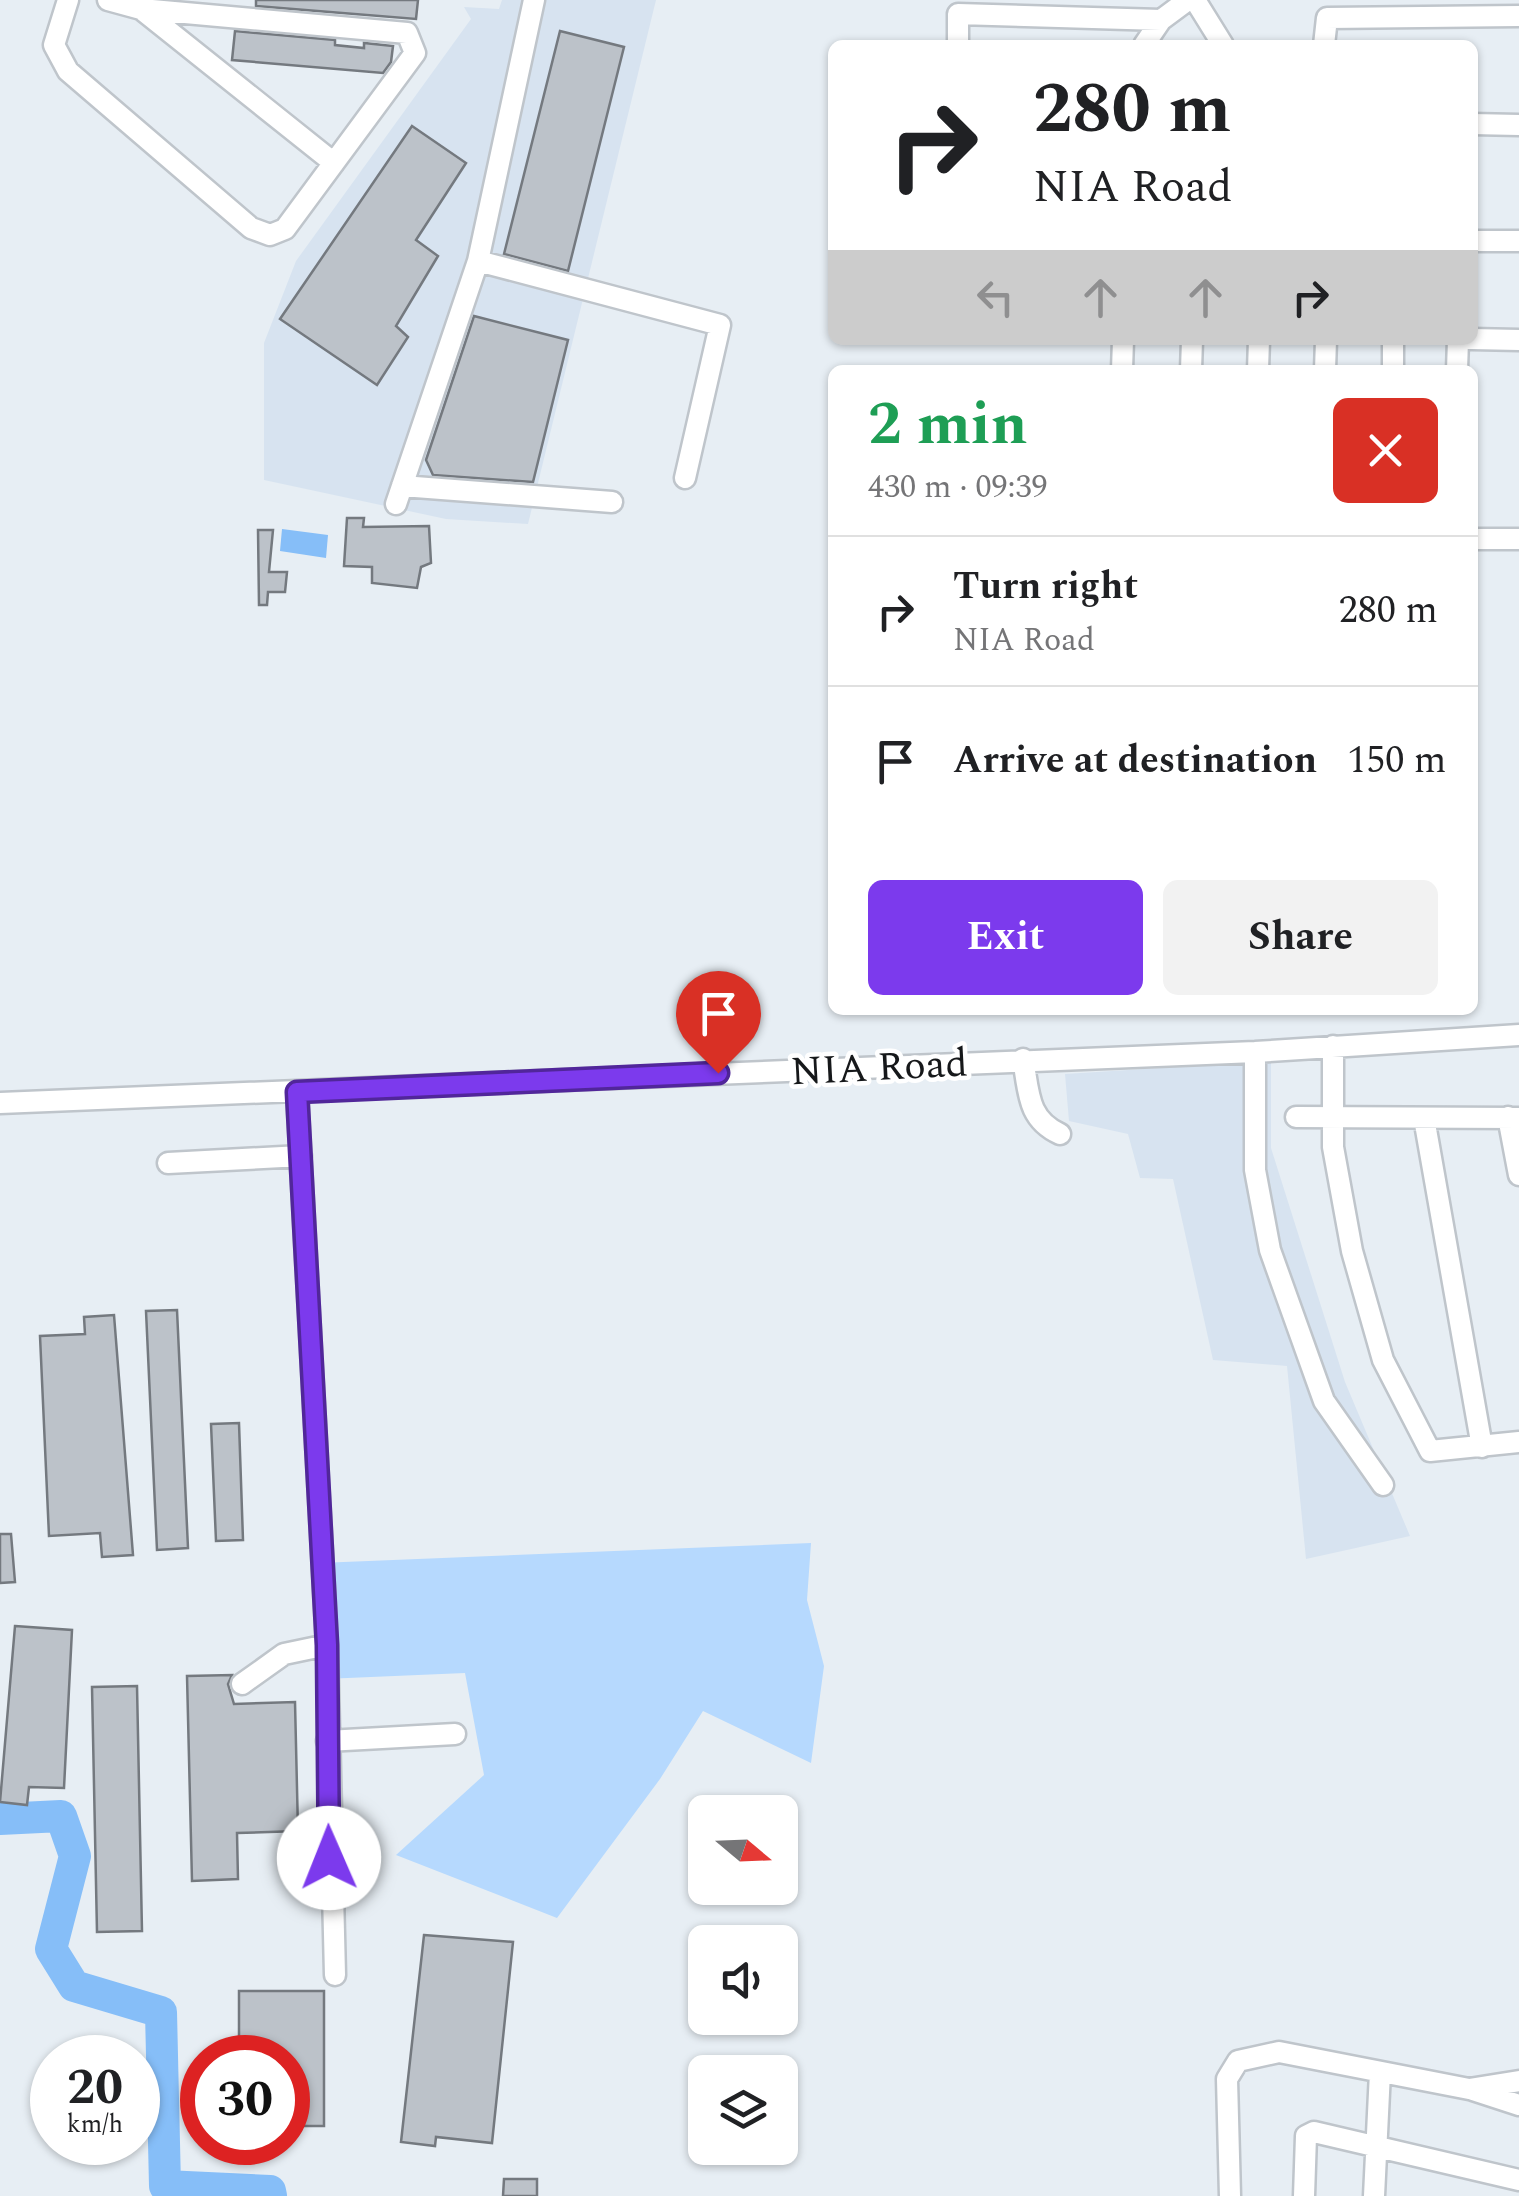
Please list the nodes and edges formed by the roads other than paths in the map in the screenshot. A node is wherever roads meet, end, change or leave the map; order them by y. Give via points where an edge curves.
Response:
1 (68, 0) edge
2 (108, 0) edge
3 (534, 0) edge
4 (1191, 0) edge
5 (141, 9) junction
6 (1519, 16) edge
7 (1161, 20) junction
8 (958, 40) edge
9 (1147, 40) edge
10 (1219, 40) edge
11 (1325, 40) edge
12 (1478, 124) edge
13 (1519, 125) edge
14 (334, 163) junction
15 (1478, 241) edge
16 (1519, 241) edge
17 (478, 261) junction
18 (1478, 339) edge
19 (1519, 340) edge
20 (684, 478) dead end
21 (612, 502) dead end
22 (1478, 539) edge
23 (1519, 540) edge
24 (1519, 1036) edge
25 (1333, 1046) junction
26 (1255, 1052) junction
27 (1024, 1059) junction
28 (297, 1092) junction
29 (0, 1103) edge
30 (1296, 1117) dead end
31 (1333, 1117) junction
32 (1424, 1118) junction
33 (1514, 1118) edge
34 (1060, 1134) dead end
35 (300, 1156) junction
36 (168, 1163) dead end
37 (1519, 1175) edge
38 (1519, 1442) edge
39 (1482, 1447) junction
40 (1383, 1485) dead end
41 (327, 1645) junction
42 (242, 1684) dead end
43 (455, 1734) dead end
44 (328, 1741) junction
45 (335, 1975) dead end
46 (1380, 2072) junction
47 (1519, 2080) edge
48 (1469, 2089) junction
49 (1519, 2104) edge
50 (1374, 2144) junction
51 (1519, 2180) edge
52 (1230, 2196) edge
53 (1304, 2196) edge
54 (1374, 2196) edge

1 - 14 street via 54,45 68,71 252,228 270,235 285,229
2 - 5 street
3 - 17 street
4 - 7 street
4 - 10 street
5 - 14 street
5 - 14 street via 406,33 415,53
6 - 11 street via 1327,18
7 - 8 street via 958,14
7 - 9 street
12 - 13 street
15 - 16 street
17 - 20 street via 720,325
17 - 21 street via 399,496
18 - 19 street
22 - 23 street
24 - 25 street, NIA Road
25 - 26 street, NIA Road
25 - 31 street
26 - 27 street, NIA Road
26 - 40 street via 1255,1170 1270,1250 1324,1401
27 - 28 street, NIA Road
27 - 34 street via 1032,1114
28 - 29 street, NIA Road
28 - 35 street
30 - 31 street
31 - 32 street
31 - 39 street via 1352,1251 1383,1360 1430,1452
32 - 33 street
32 - 39 street
33 - 37 street
35 - 36 street
35 - 41 street
38 - 39 street
41 - 42 street via 284,1654
41 - 44 street
43 - 44 street
44 - 45 street
46 - 48 street
46 - 50 street
46 - 52 street via 1279,2052 1231,2067
47 - 48 street
48 - 49 street
50 - 51 street
50 - 53 street via 1306,2136
50 - 54 street

